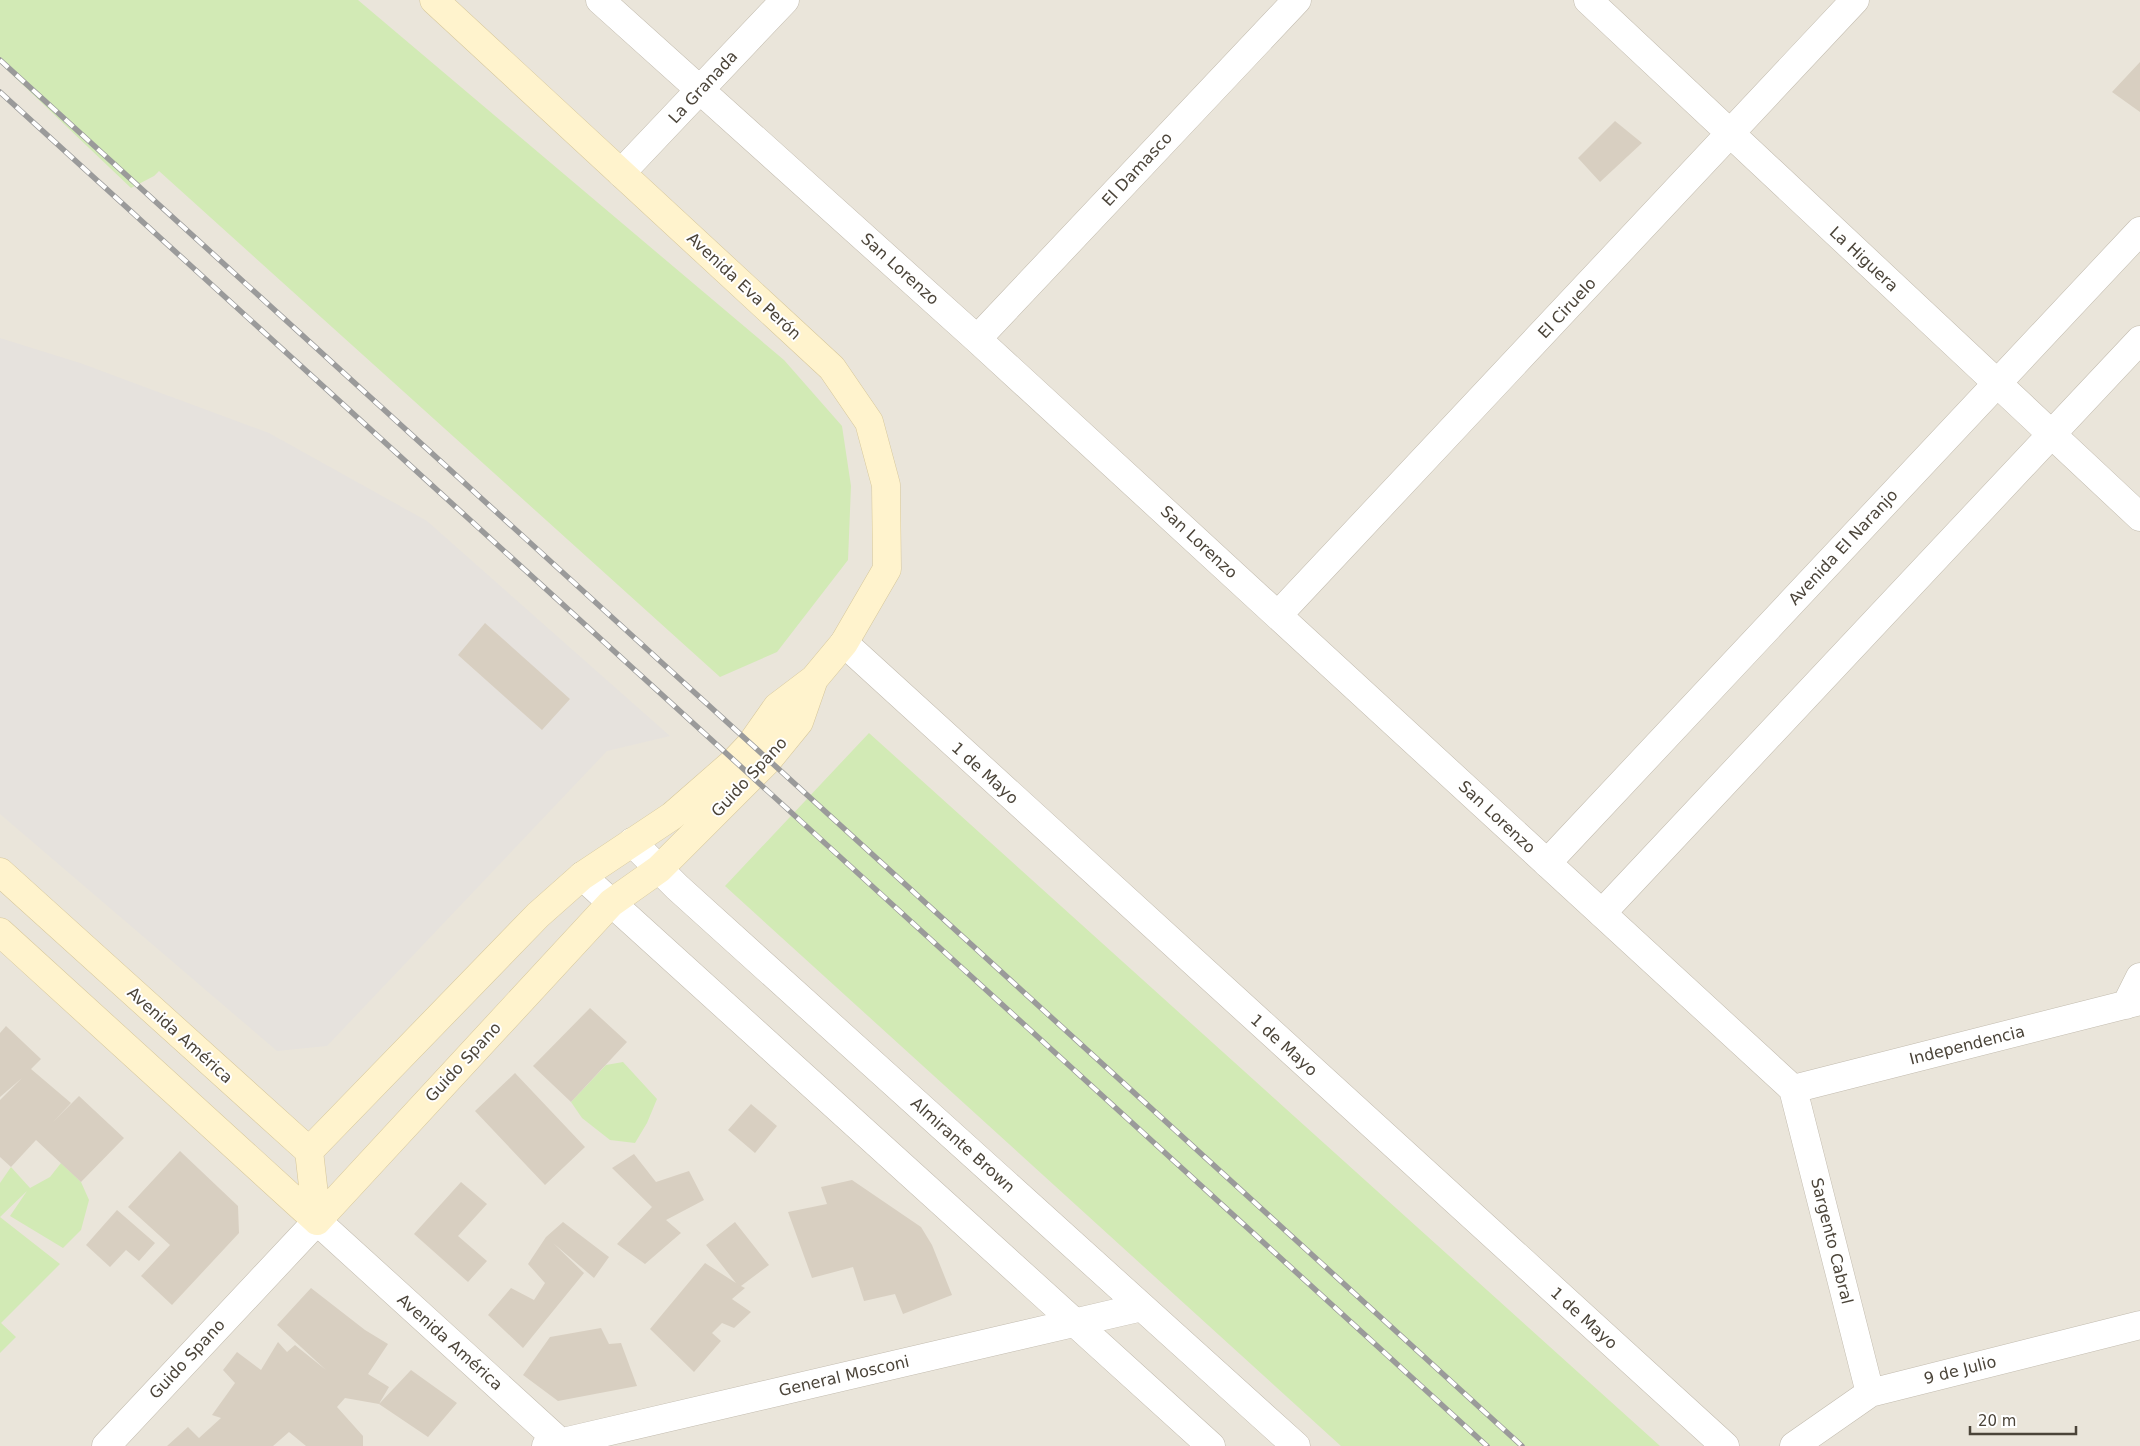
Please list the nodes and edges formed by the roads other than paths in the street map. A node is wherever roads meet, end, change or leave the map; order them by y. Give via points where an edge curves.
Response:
1 (434, 0) edge
2 (600, 0) edge
3 (785, 0) edge
4 (1297, 0) edge
5 (1588, 0) edge
6 (1855, 0) edge
7 (700, 90) junction
8 (1730, 133) junction
9 (621, 173) junction
10 (2140, 231) edge
11 (977, 339) junction
12 (2140, 340) edge
13 (1997, 383) junction
14 (2051, 434) junction
15 (2140, 517) edge
16 (1278, 615) junction
17 (844, 643) junction
18 (814, 679) junction
19 (632, 842) junction
20 (1547, 863) junction
21 (658, 869) junction
22 (0, 872) edge
23 (582, 876) junction
24 (610, 903) junction
25 (1602, 913) junction
26 (0, 932) edge
27 (2140, 977) edge
28 (2133, 1003) edge
29 (1793, 1090) junction
30 (309, 1151) junction
31 (317, 1221) junction
32 (1142, 1307) junction
33 (1075, 1323) junction
34 (2140, 1326) edge
35 (1870, 1393) junction
36 (553, 1444) edge
37 (106, 1446) edge
38 (1212, 1446) edge
39 (1296, 1446) edge
40 (1725, 1446) edge
41 (1794, 1446) edge

1 - 9 main road, Avenida Eva Perón
2 - 7 street, San Lorenzo
3 - 7 street, La Granada
4 - 11 street, El Damasco
5 - 8 street, La Higuera
6 - 8 street, El Ciruelo
7 - 9 street, La Granada
7 - 11 street, San Lorenzo
8 - 13 street, La Higuera
8 - 16 street, El Ciruelo
9 - 17 main road, Avenida Eva Perón via 832,368 869,422 886,485 887,569
10 - 13 street, Avenida El Naranjo
11 - 16 street, San Lorenzo
12 - 14 street
13 - 14 street, La Higuera
13 - 20 street, Avenida El Naranjo
14 - 15 street, La Higuera
14 - 25 street
16 - 20 street, San Lorenzo
17 - 18 main road, Guido Spano
17 - 40 street, 1 de Mayo
18 - 19 main road, Guido Spano via 777,707 735,762 672,816
18 - 21 main road, Guido Spano via 799,722 768,760
19 - 21 street, Almirante Brown
19 - 23 main road, Guido Spano
20 - 25 street, San Lorenzo
21 - 24 main road, Guido Spano
21 - 32 street, Almirante Brown
22 - 30 main road, Avenida América
23 - 24 street
23 - 30 main road, Guido Spano via 538,915
24 - 31 main road, Guido Spano
24 - 33 street
25 - 29 street, San Lorenzo
26 - 31 main road, Avenida América
27 - 28 street
28 - 29 street, Independencia
29 - 35 street, Sargento Cabral
30 - 31 main road
31 - 36 street, Avenida América
31 - 37 street, Guido Spano
32 - 33 street, General Mosconi
32 - 39 street, Almirante Brown
33 - 36 street, General Mosconi
33 - 38 street
34 - 35 street, 9 de Julio
35 - 41 street, 9 de Julio

